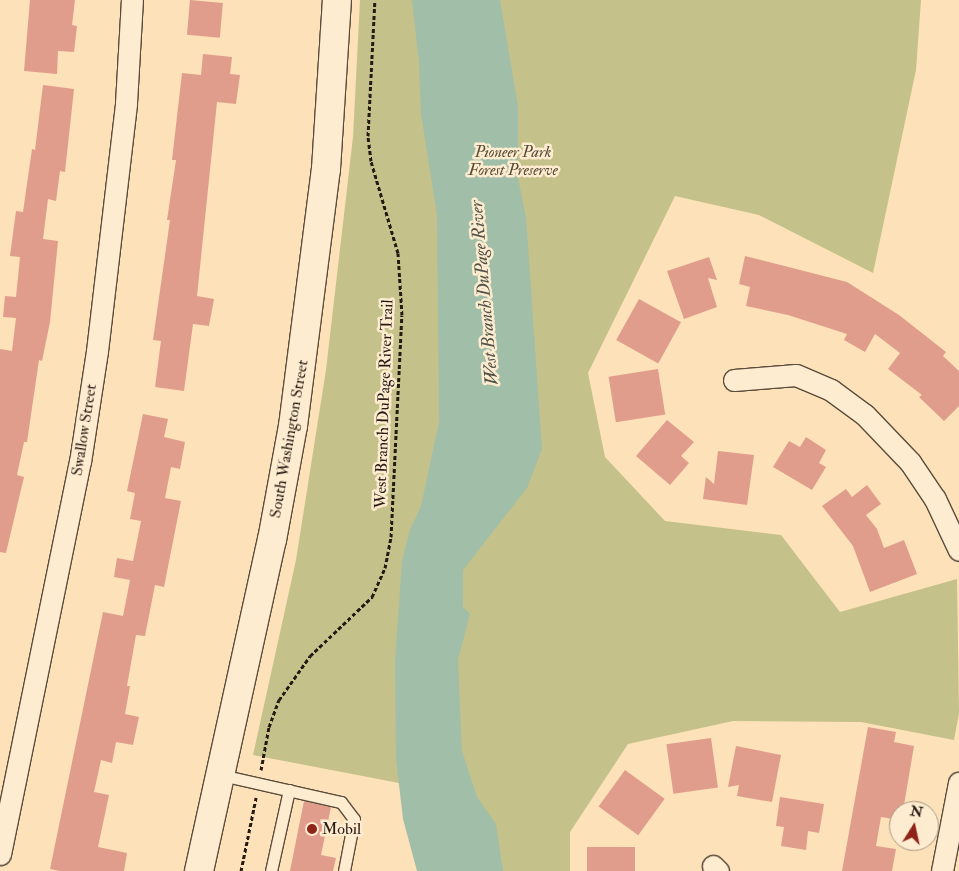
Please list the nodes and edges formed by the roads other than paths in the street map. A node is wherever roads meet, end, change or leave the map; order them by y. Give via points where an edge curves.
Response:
1 (132, 0) edge
2 (337, 0) edge
3 (734, 380) dead end
4 (959, 550) edge
5 (220, 774) junction
6 (959, 783) edge
7 (289, 790) junction
8 (0, 854) edge
9 (199, 871) edge
10 (271, 871) edge
11 (344, 871) edge
12 (942, 871) edge

1 - 8 street, Swallow Street via 126,103 96,360 80,462
2 - 5 main road, South Washington Street via 326,169 312,300 293,426 272,540
3 - 4 street via 779,374 810,379 864,415 910,462 935,499
5 - 7 lane
5 - 9 main road, South Washington Street
6 - 12 street
7 - 10 lane
7 - 11 lane via 341,802 354,819

